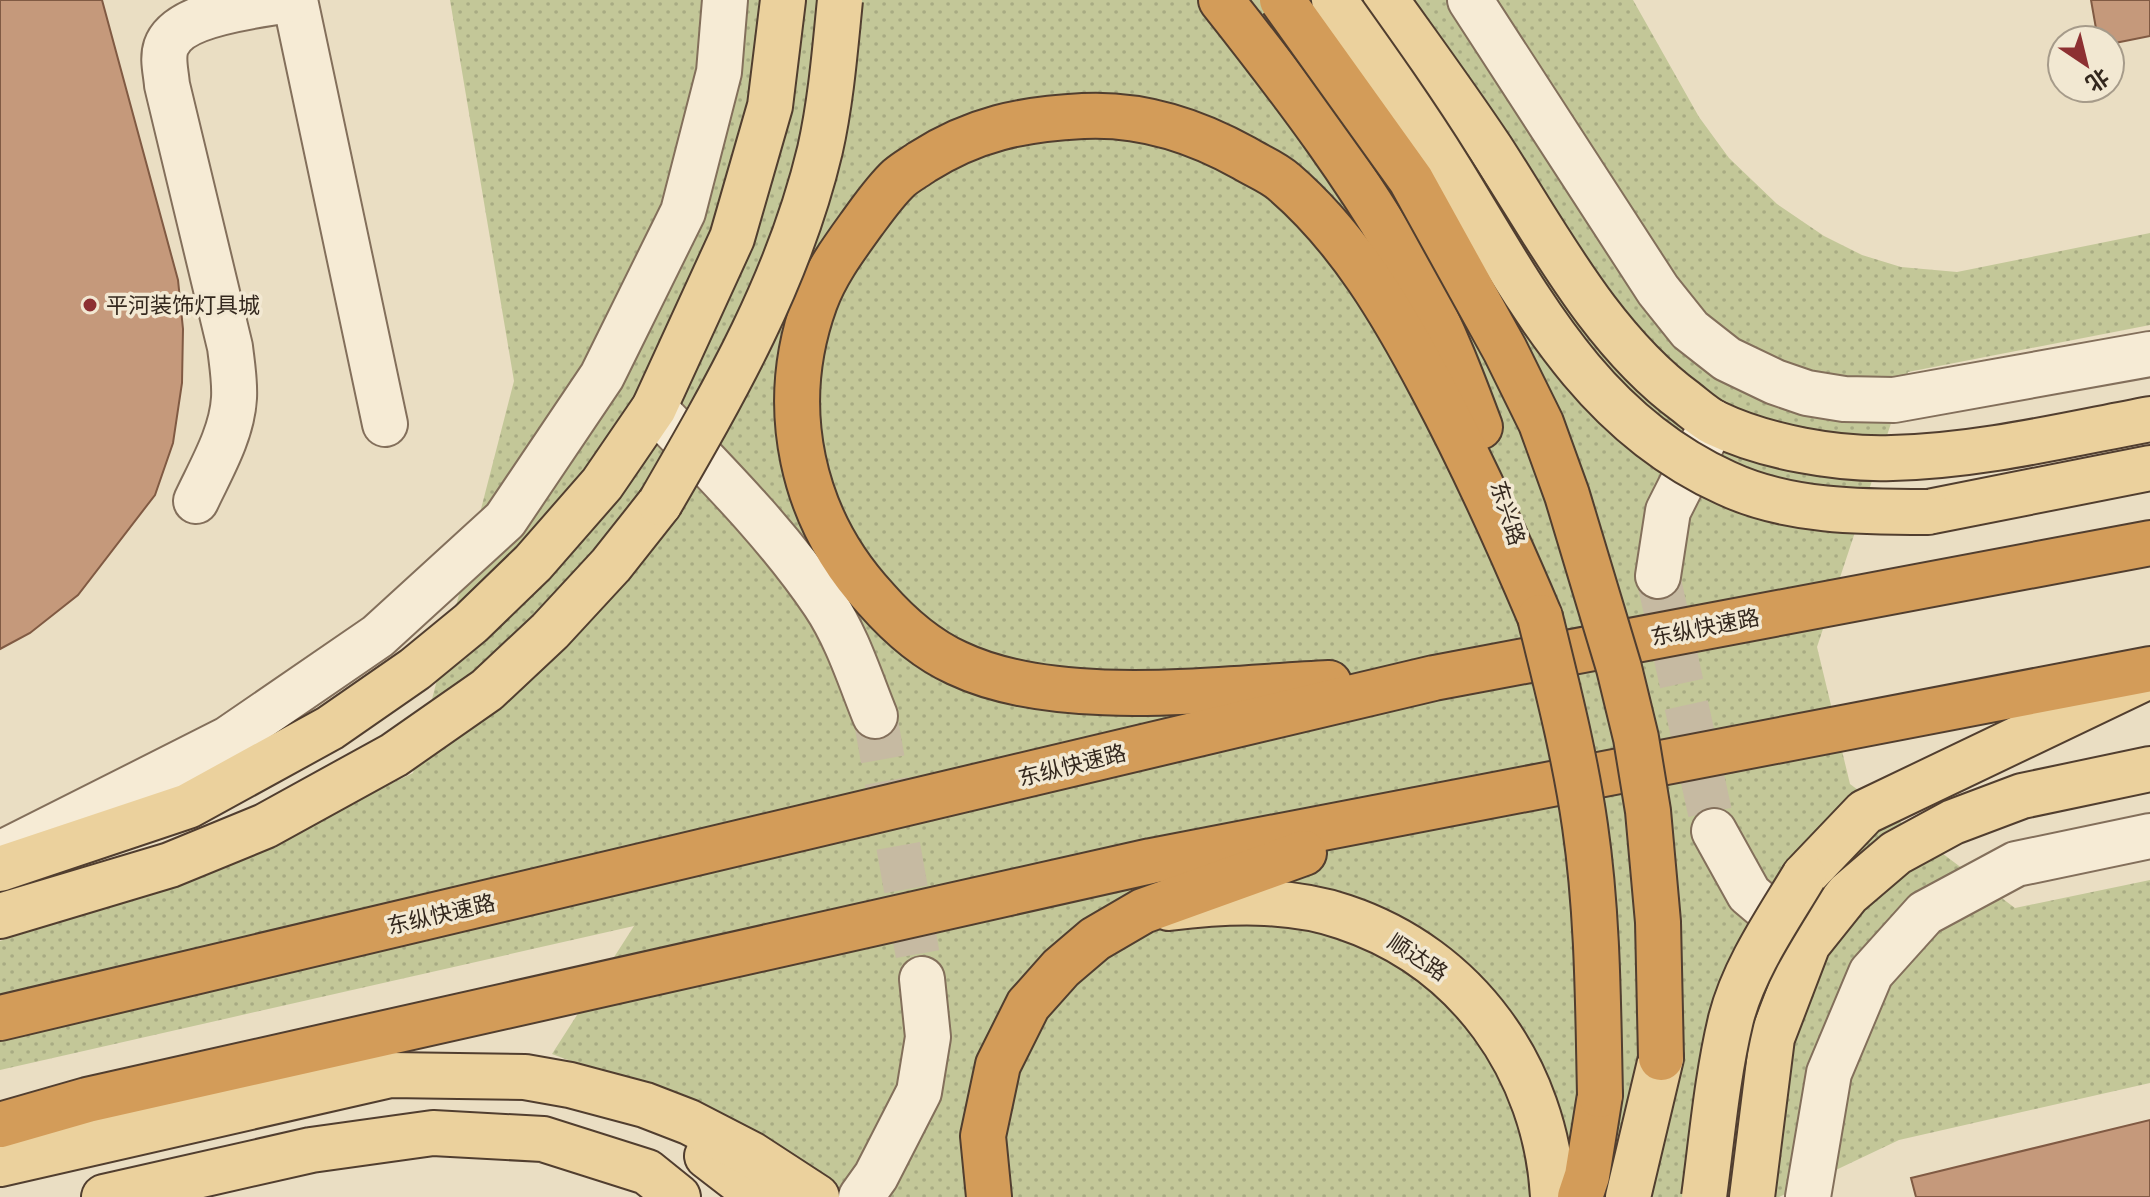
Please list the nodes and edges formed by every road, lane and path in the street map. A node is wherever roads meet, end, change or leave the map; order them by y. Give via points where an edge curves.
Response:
1 (288, 0) edge
2 (295, 0) edge
3 (725, 0) edge
4 (783, 0) edge
5 (840, 0) edge
6 (1221, 0) edge
7 (1282, 0) edge
8 (1334, 0) edge
9 (1386, 0) edge
10 (1470, 0) edge
11 (2150, 354) edge
12 (654, 408) junction
13 (2150, 419) edge
14 (1713, 422) junction
15 (385, 424) dead end
16 (2150, 468) edge
17 (196, 501) dead end
18 (2150, 543) edge
19 (1658, 576) tunnel mouth
20 (1540, 617) junction
21 (2150, 669) edge
22 (2150, 676) edge
23 (1434, 678) junction
24 (875, 716) tunnel mouth
25 (2150, 769) edge
26 (1440, 804) junction
27 (1714, 831) tunnel mouth
28 (2150, 836) edge
29 (0, 854) edge
30 (0, 869) edge
31 (1143, 911) junction
32 (0, 916) edge
33 (1808, 944) junction
34 (922, 979) tunnel mouth
35 (0, 1018) edge
36 (1661, 1058) junction
37 (570, 1085) junction
38 (0, 1125) edge
39 (0, 1164) edge
40 (104, 1197) edge
41 (678, 1197) edge
42 (760, 1197) edge
43 (817, 1197) edge
44 (861, 1197) edge
45 (989, 1197) edge
46 (1553, 1197) edge
47 (1580, 1197) edge
48 (1628, 1197) edge
49 (1653, 1197) edge
50 (1704, 1197) edge
51 (1752, 1197) edge
52 (1808, 1197) edge

1 - 17 street via 198,18 178,31 165,52 167,85 234,376 230,422
2 - 15 street
3 - 29 street via 719,72 683,212 602,376 505,520 378,636 228,739
4 - 12 main road via 770,106 732,238
5 - 32 main road, bridge via 820,150 797,229 762,317 660,503 611,565 487,690 394,755 265,826 170,865
6 - 20 highway, 东兴路 via 1338,156 1420,287 1482,432
7 - 36 highway, bridge via 1418,193 1505,350 1541,423 1567,495 1636,738 1658,922
8 - 16 main road, bridge via 1415,114 1556,341 1627,420 1671,454 1742,489 1855,512 1928,512
9 - 14 main road via 1605,323 1666,388
10 - 11 street via 1658,290 1690,330 1727,359 1807,393 1894,400
12 - 24 street via 752,512 825,604
12 - 30 main road via 602,484 533,563 415,669 330,728 188,806
13 - 14 main road via 1952,455 1891,459 1812,452
14 - 19 street via 1668,511
18 - 23 highway, 东纵快速路
20 - 23 highway via 1489,495 1398,322 1322,221 1281,180 1208,138 1145,120 1095,115 995,127 945,148 900,176 838,256 816,301 803,347 797,408 809,488 827,534 884,609 956,663 1006,680 1063,690
20 - 47 highway, 东兴路, bridge via 1585,827 1596,945 1600,1095
21 - 26 highway
22 - 50 main road, bridge via 1865,812 1804,876 1758,953 1732,1017
23 - 35 highway, 东纵快速路
25 - 33 main road via 2022,796 1953,822 1896,853 1872,873
26 - 31 highway
26 - 38 highway via 1135,865 87,1100
27 - 33 street via 1749,894
28 - 52 street via 2016,864 1925,913 1871,973 1829,1073
31 - 45 highway via 1095,939 1028,1005 998,1065 989,1102 983,1136
31 - 46 main road, 顺达路 via 1197,904 1293,905 1344,916 1425,959 1462,986 1515,1062 1533,1098 1546,1144
33 - 51 main road via 1772,1038
34 - 44 street via 928,1037 919,1092
36 - 48 main road
36 - 49 main road
37 - 39 main road via 525,1077 390,1075
37 - 42 main road via 669,1132
37 - 43 main road via 689,1122
40 - 41 main road via 311,1150 433,1133 543,1139 647,1172

